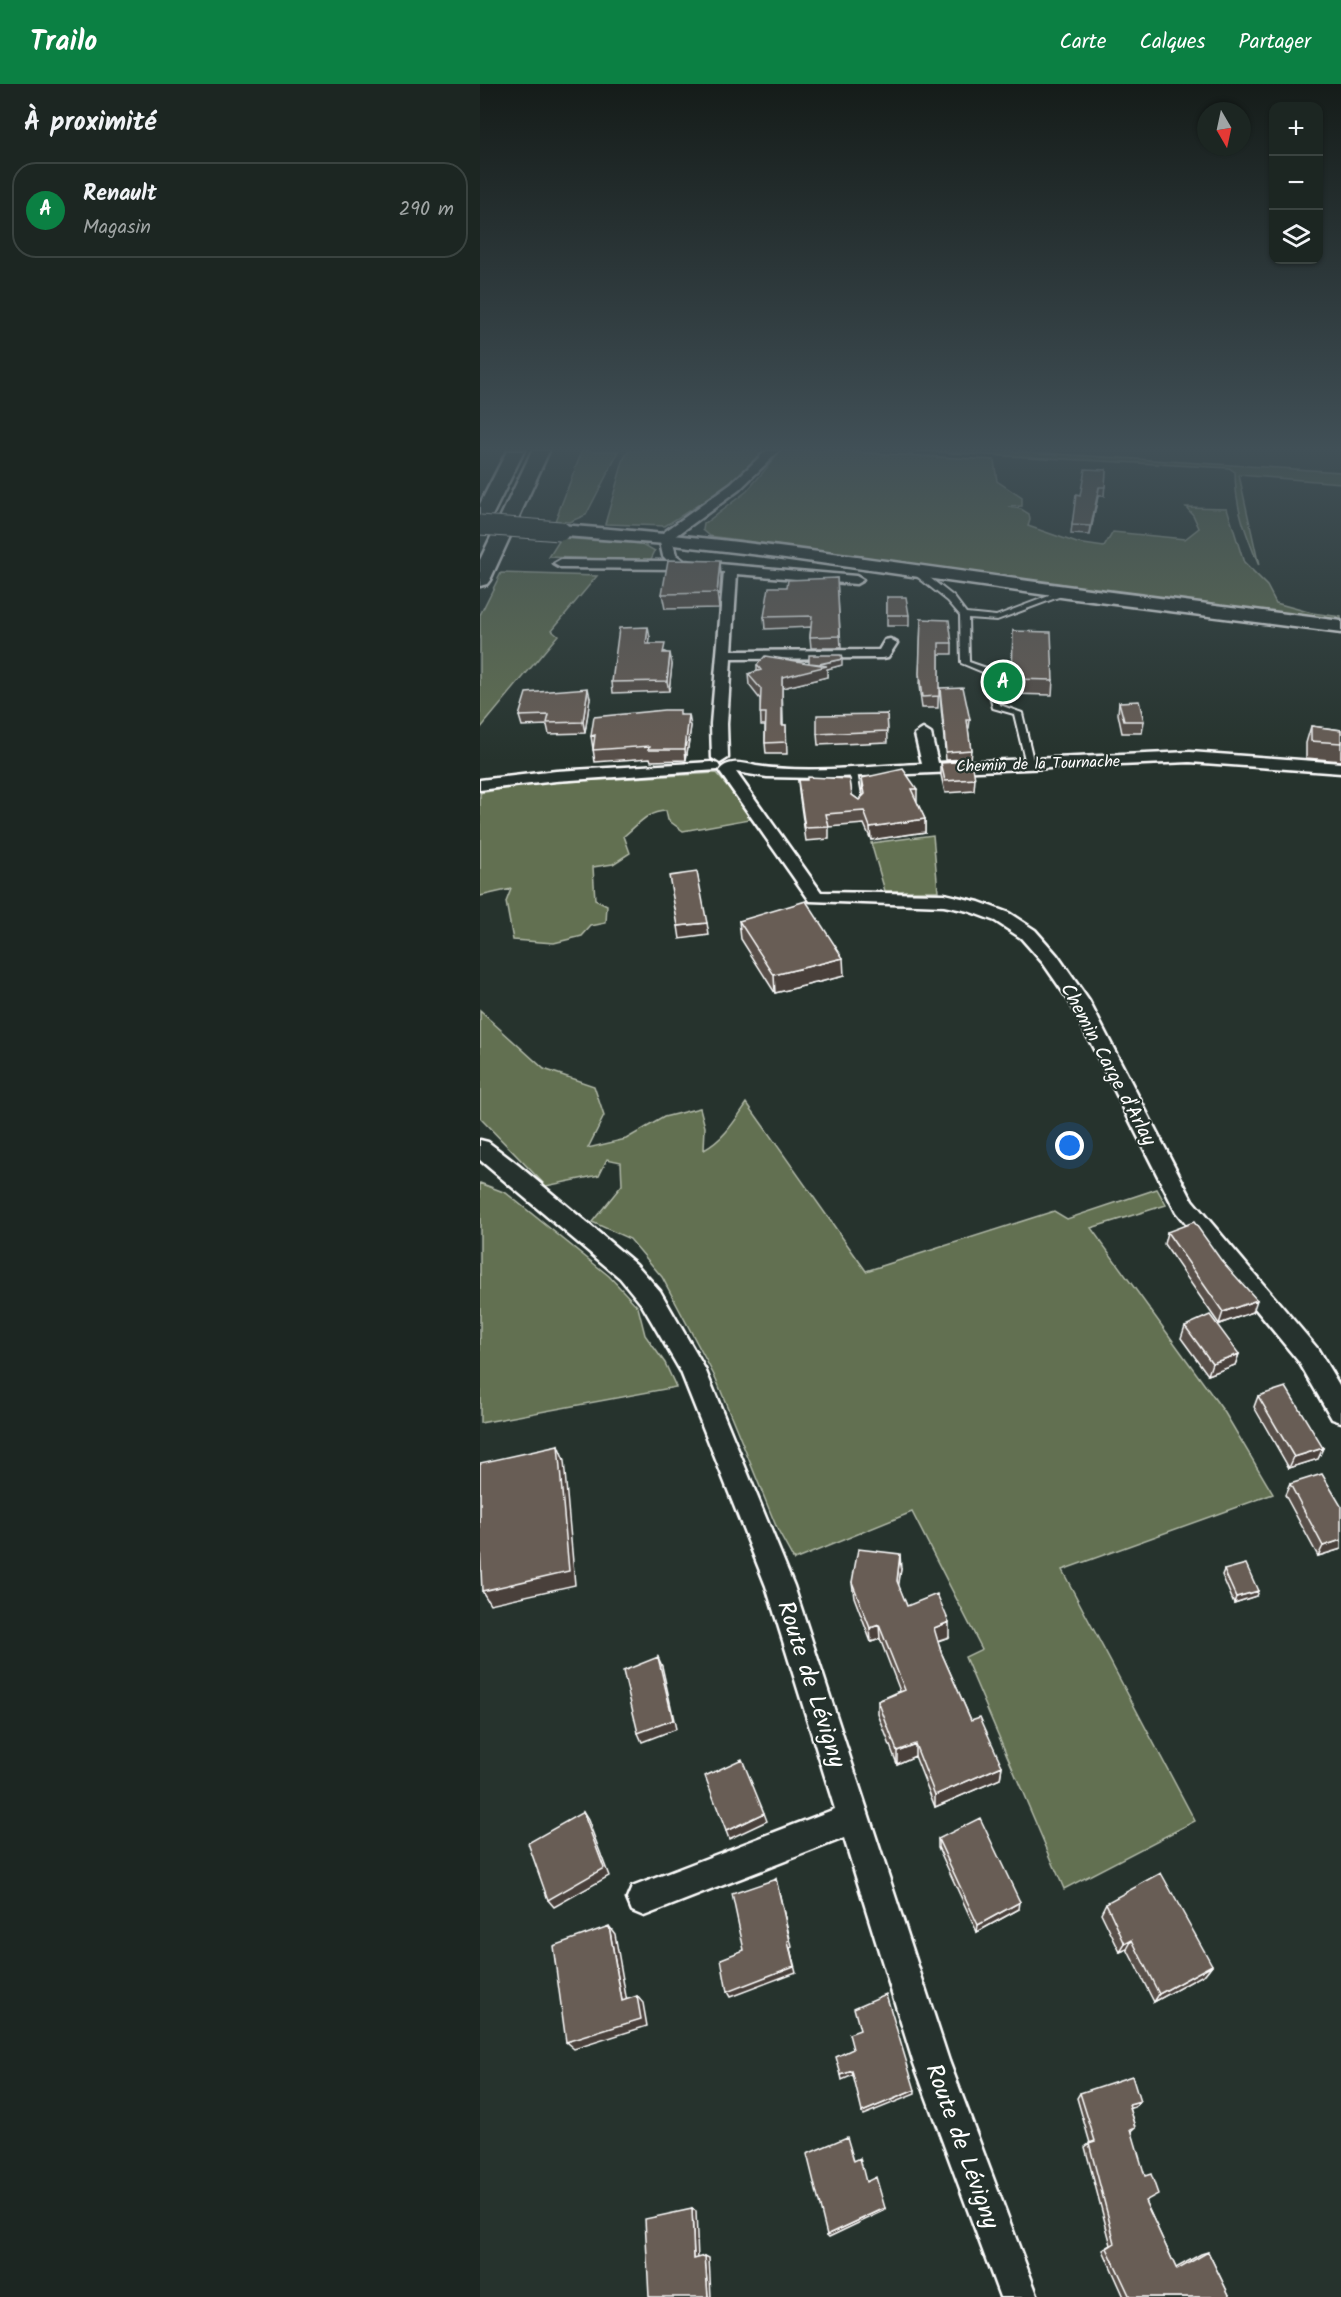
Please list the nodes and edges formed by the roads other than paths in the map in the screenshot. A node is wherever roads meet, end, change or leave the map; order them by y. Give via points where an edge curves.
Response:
1 (492, 554) edge
2 (670, 554) edge
3 (800, 554) edge
4 (561, 564) dead end
5 (680, 565) junction
6 (731, 569) junction
7 (917, 572) junction
8 (480, 580) edge
9 (856, 580) dead end
10 (1068, 592) junction
11 (964, 615) junction
12 (1341, 627) edge
13 (890, 643) dead end
14 (725, 655) junction
15 (923, 734) dead end
16 (1030, 764) junction
17 (723, 766) junction
18 (931, 768) junction
19 (1341, 768) edge
20 (853, 772) junction
21 (480, 785) edge
22 (859, 807) edge
23 (480, 1148) edge
24 (1341, 1412) edge
25 (854, 1818) junction
26 (644, 1899) dead end
27 (1019, 2297) edge

1 - 8 main road
2 - 5 street
3 - 7 main road
4 - 5 street
5 - 6 street
6 - 9 street
6 - 14 street
7 - 10 main road
7 - 11 lane via 951,599
10 - 11 lane via 997,618
10 - 12 main road
11 - 16 lane via 965,663 989,672 996,706 1018,713
13 - 14 street via 883,654
14 - 17 street via 719,724
15 - 18 street
16 - 18 street, Chemin de la Tournache
16 - 19 street, Chemin de la Tournache via 1190,757
17 - 20 street, Chemin de la Tournache via 767,772
17 - 21 street, Chemin de la Tournache via 556,776
17 - 24 street, Chemin Carge d'Arlay via 816,897 944,900 1002,917 1028,934 1079,1001 1184,1206 1308,1355
18 - 20 street, Chemin de la Tournache
20 - 22 lane
23 - 25 street, Route de Lévigny via 628,1271 651,1298 692,1369 778,1580
25 - 26 street
25 - 27 street, Route de Lévigny via 932,2061

